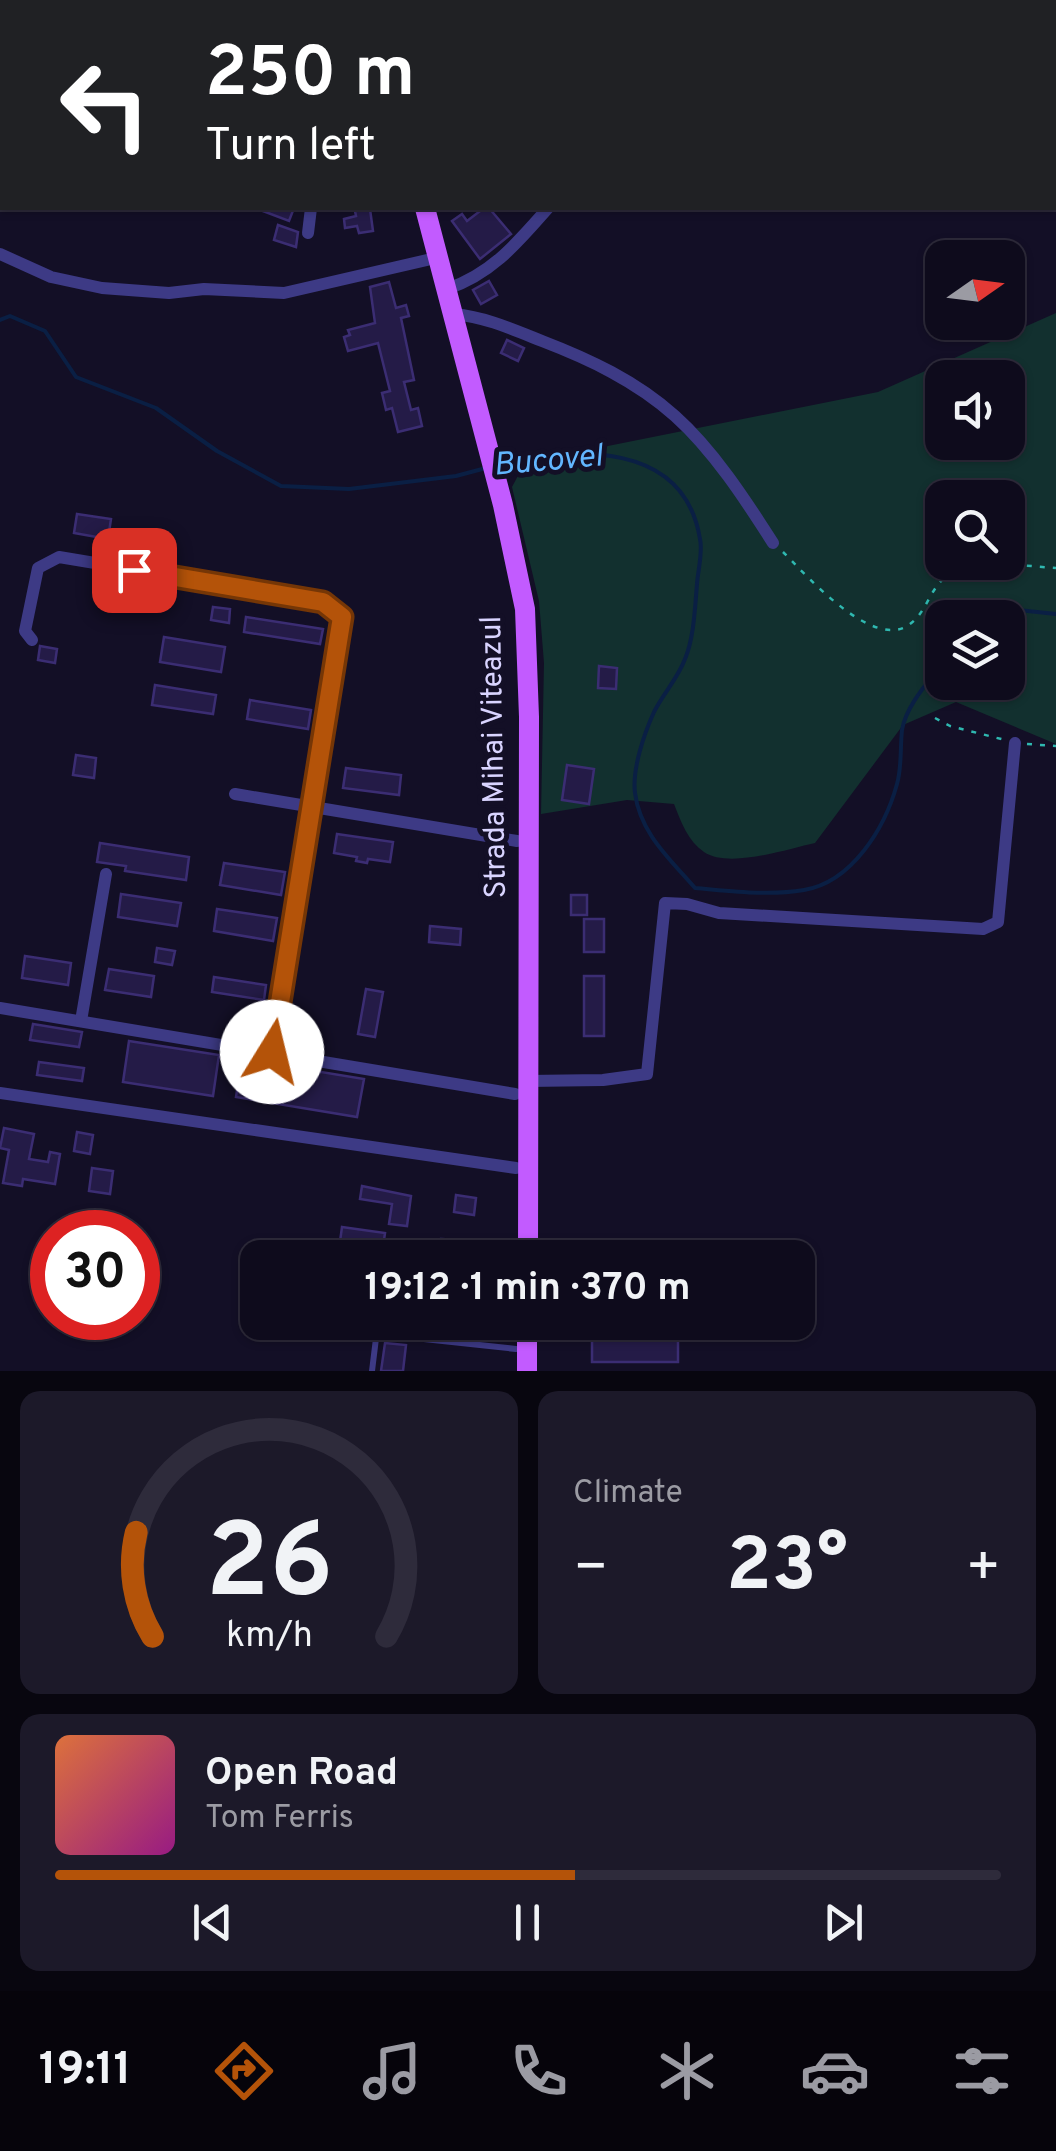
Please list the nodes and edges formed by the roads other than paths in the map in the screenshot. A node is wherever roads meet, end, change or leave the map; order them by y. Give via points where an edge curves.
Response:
1 (311, 210) edge
2 (414, 210) edge
3 (426, 210) edge
4 (546, 210) edge
5 (308, 233) dead end
6 (0, 254) edge
7 (426, 260) junction
8 (447, 289) junction
9 (454, 314) junction
10 (475, 418) junction
11 (497, 508) junction
12 (773, 543) road end
13 (32, 640) dead end
14 (1015, 743) road end
15 (235, 794) dead end
16 (310, 808) junction
17 (517, 842) junction
18 (106, 874) dead end
19 (0, 1008) edge
20 (81, 1021) junction
21 (272, 1052) junction
22 (521, 1087) junction
23 (0, 1093) edge
24 (516, 1168) junction
25 (516, 1240) edge
26 (527, 1240) edge
27 (376, 1340) edge
28 (437, 1340) edge
29 (516, 1340) edge
30 (527, 1340) edge
31 (516, 1348) junction
32 (372, 1371) edge
33 (516, 1371) edge
34 (527, 1371) edge

1 - 5 street
2 - 7 main road, Strada Mihai Viteazul
3 - 8 main road, Strada Mihai Viteazul
4 - 8 street via 497,262
6 - 7 street via 50,277 169,293 284,293
7 - 10 main road, Strada Mihai Viteazul
8 - 9 main road, Strada Mihai Viteazul
9 - 10 main road, Strada Mihai Viteazul
9 - 12 street via 478,316 584,357 637,387 704,448
10 - 11 main road, Strada Mihai Viteazul
11 - 17 main road, Strada Mihai Viteazul via 513,624
11 - 22 main road, Strada Mihai Viteazul via 520,581 527,641
13 - 16 street via 25,630 38,568 59,557 323,602 342,617
14 - 22 street via 998,922 983,929 665,903 647,1074
15 - 16 street
16 - 17 street
16 - 21 street
17 - 22 main road, Strada Mihai Viteazul
18 - 20 street
19 - 20 street
20 - 21 street
21 - 22 street
22 - 24 main road, Strada Mihai Viteazul
22 - 26 main road, Strada Mihai Viteazul
23 - 24 street
24 - 25 main road, Strada Mihai Viteazul
27 - 32 lane
28 - 31 lane
29 - 31 main road
30 - 34 main road
31 - 33 main road

